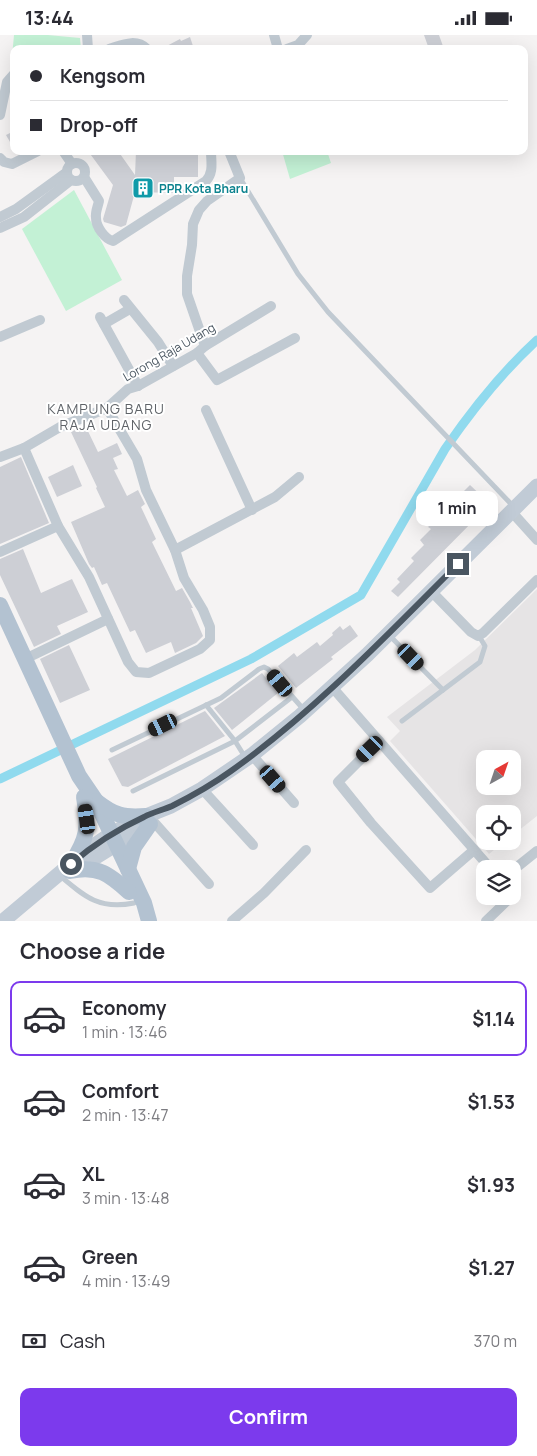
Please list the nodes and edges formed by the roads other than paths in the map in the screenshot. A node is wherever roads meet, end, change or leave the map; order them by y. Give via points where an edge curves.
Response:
1 (308, 35) edge
2 (124, 45) edge
3 (140, 45) edge
4 (298, 45) edge
5 (10, 79) edge
6 (0, 115) edge
7 (31, 155) edge
8 (64, 155) edge
9 (211, 155) edge
10 (231, 155) edge
11 (0, 158) edge
12 (70, 172) junction
13 (84, 177) junction
14 (240, 178) junction
15 (0, 217) edge
16 (0, 227) edge
17 (124, 300) dead end
18 (270, 306) dead end
19 (130, 309) junction
20 (40, 320) dead end
21 (0, 337) edge
22 (295, 338) dead end
23 (205, 346) junction
24 (197, 353) junction
25 (173, 366) junction
26 (138, 386) junction
27 (107, 408) junction
28 (206, 410) dead end
29 (24, 448) junction
30 (0, 457) edge
31 (299, 477) dead end
32 (537, 486) edge
33 (513, 509) junction
34 (252, 510) junction
35 (58, 526) junction
36 (537, 541) edge
37 (175, 551) junction
38 (0, 553) edge
39 (537, 580) edge
40 (431, 591) junction
41 (0, 605) edge
42 (108, 619) junction
43 (388, 633) junction
44 (478, 636) junction
45 (25, 659) junction
46 (332, 687) junction
47 (443, 690) junction
48 (292, 697) junction
49 (206, 705) junction
50 (306, 711) junction
51 (402, 721) dead end
52 (235, 741) junction
53 (379, 741) junction
54 (112, 750) dead end
55 (249, 757) junction
56 (202, 789) junction
57 (133, 791) dead end
58 (90, 799) junction
59 (294, 803) dead end
60 (150, 820) junction
61 (110, 842) junction
62 (253, 845) dead end
63 (306, 850) dead end
64 (474, 850) junction
65 (537, 851) edge
66 (483, 860) edge
67 (521, 864) edge
68 (128, 869) junction
69 (67, 870) junction
70 (209, 884) dead end
71 (131, 898) junction
72 (504, 905) edge
73 (10, 919) edge
74 (491, 919) edge
75 (144, 921) edge
76 (149, 921) edge
77 (232, 921) edge

1 - 4 street
2 - 3 street
5 - 6 street
7 - 11 street via 12,165
8 - 12 street
9 - 13 street via 212,170 206,181 116,240 110,241 105,237 96,219 98,196
10 - 14 street
12 - 13 street via 80,181
12 - 13 street via 78,163 86,172
12 - 15 street
12 - 16 street via 24,217
14 - 23 street via 207,201 193,224 187,294
14 - 33 lane via 298,274 328,312
17 - 19 street
18 - 23 street, Lorong Raja Udang
19 - 25 street
19 - 26 street via 102,321
20 - 21 street
22 - 24 street via 217,380
23 - 24 street, Lorong Raja Udang
24 - 25 street, Lorong Raja Udang
25 - 26 street, Lorong Raja Udang
26 - 27 street, Lorong Raja Udang via 128,389
27 - 29 street, Lorong Raja Udang via 60,427
27 - 37 street via 137,459 146,490
28 - 34 street
29 - 30 street, Lorong Raja Udang
29 - 35 street
31 - 34 street via 275,497
32 - 33 main road
33 - 36 street
33 - 40 main road
34 - 37 street
35 - 38 street
35 - 42 street via 89,577
37 - 42 street via 184,578 210,627 210,640 149,673 136,672
39 - 44 street
40 - 43 main road
40 - 44 street
41 - 45 main road
42 - 45 street
43 - 46 main road
43 - 47 lane
44 - 47 lane via 485,646 480,662
45 - 58 main road
46 - 50 main road
46 - 53 street
47 - 51 lane
48 - 49 lane via 264,667
48 - 50 lane
48 - 52 lane
49 - 52 lane
49 - 54 lane
50 - 55 main road
52 - 55 lane
52 - 57 lane
53 - 64 street
53 - 64 street via 338,782 383,837 430,888
55 - 56 main road
55 - 59 street
56 - 60 main road
56 - 62 street
58 - 60 main road via 121,816
58 - 61 main road
58 - 69 main road via 86,836
60 - 61 main road
60 - 68 main road via 134,847
60 - 70 street
61 - 68 main road
61 - 69 main road via 88,862
61 - 71 main road
63 - 77 street
64 - 66 street
65 - 67 street
68 - 76 main road
69 - 71 main road via 89,869 106,873
69 - 71 lane via 79,892 96,902 120,906
69 - 73 main road
71 - 75 main road
72 - 74 street

